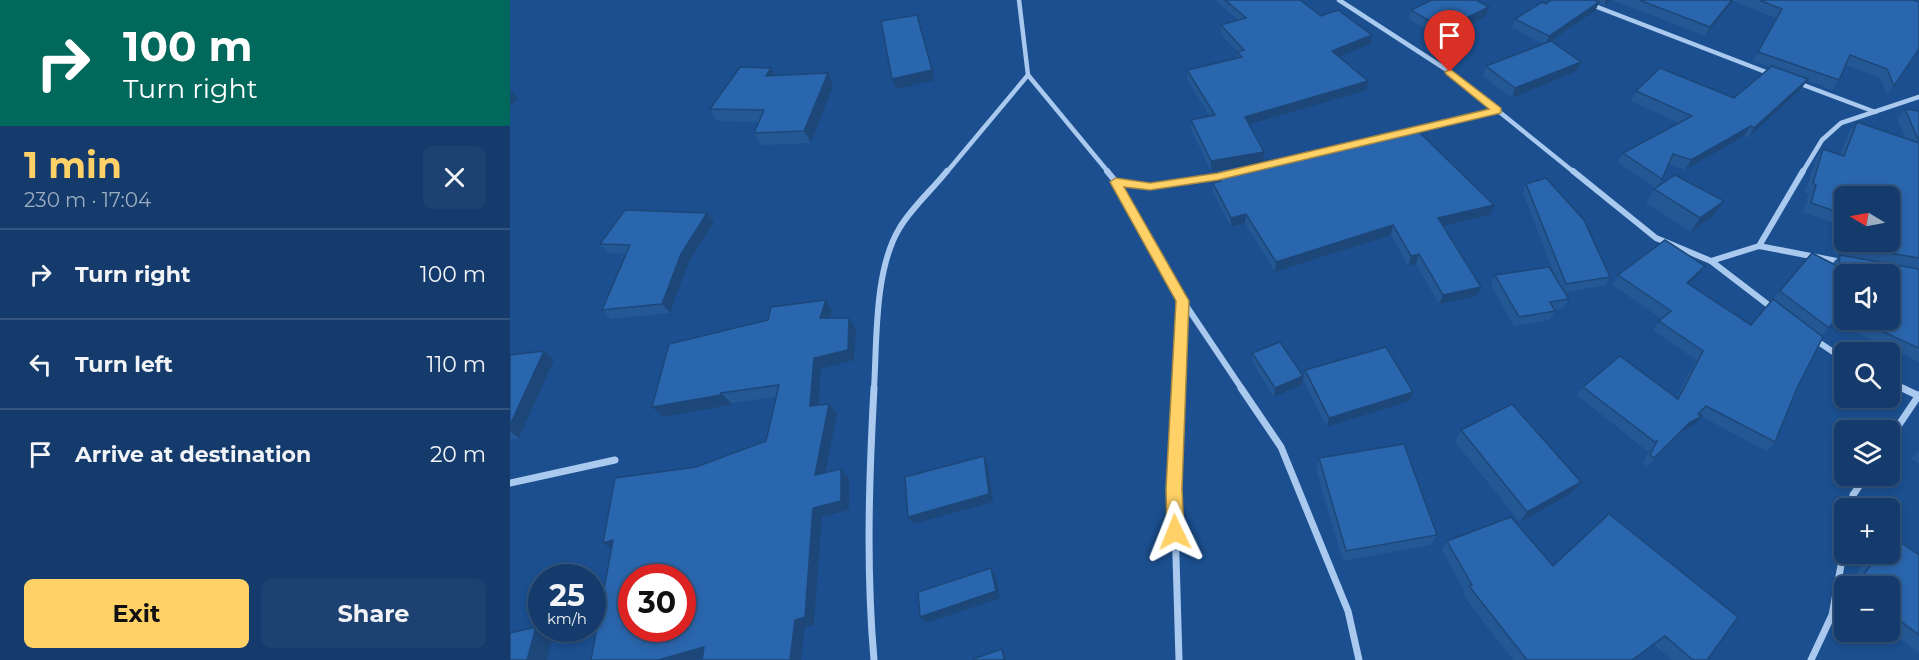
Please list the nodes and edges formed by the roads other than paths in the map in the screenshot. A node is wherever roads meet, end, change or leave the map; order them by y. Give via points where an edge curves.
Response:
1 (1019, 0) edge
2 (1339, 0) edge
3 (1578, 0) edge
4 (1028, 75) junction
5 (1779, 76) edge
6 (1789, 80) edge
7 (1919, 97) edge
8 (1497, 111) junction
9 (1875, 112) junction
10 (1253, 168) edge
11 (1229, 174) edge
12 (1116, 182) junction
13 (1759, 246) junction
14 (1711, 261) junction
15 (1849, 263) edge
16 (1183, 301) junction
17 (1786, 318) edge
18 (1804, 332) edge
19 (1834, 354) edge
20 (1900, 387) edge
21 (1918, 395) edge
22 (1900, 423) edge
23 (615, 460) dead end
24 (510, 483) edge
25 (1842, 564) edge
26 (874, 660) edge
27 (1179, 660) edge
28 (1359, 660) edge
29 (1811, 660) edge

1 - 4 street
2 - 8 street via 1450,72
3 - 5 street
4 - 12 street
4 - 26 street via 899,229 886,263 880,296 868,509
6 - 9 street
7 - 9 street
8 - 10 street
8 - 14 street via 1656,238
9 - 13 street via 1841,123 1822,140
11 - 12 street via 1150,186
12 - 16 street
13 - 14 street
13 - 15 street
14 - 17 street
16 - 27 street via 1174,489
16 - 28 street via 1281,447 1348,611
18 - 19 street
20 - 21 street
21 - 22 street
23 - 24 street
25 - 29 street via 1833,615

